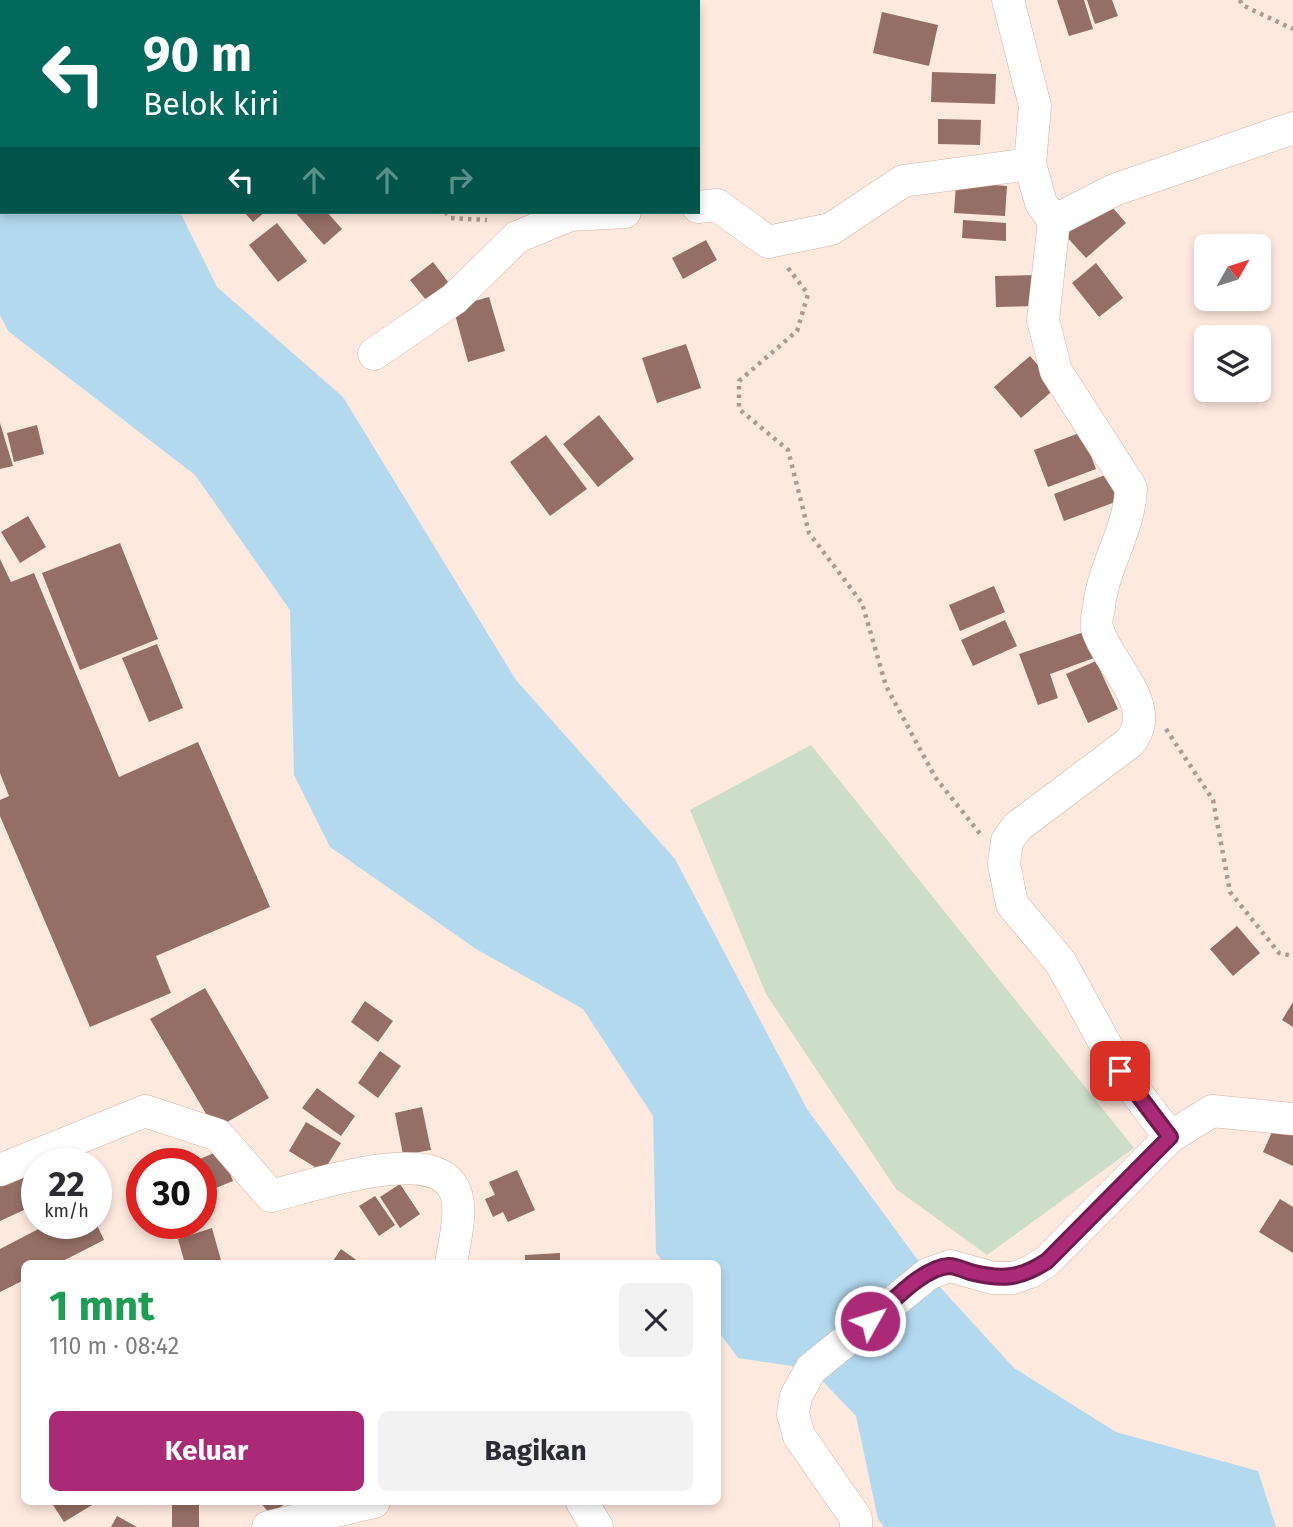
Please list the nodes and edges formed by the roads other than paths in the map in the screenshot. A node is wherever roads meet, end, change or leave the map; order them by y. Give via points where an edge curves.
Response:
1 (1008, 0) edge
2 (1293, 128) edge
3 (1030, 164) junction
4 (700, 207) edge
5 (588, 214) edge
6 (1054, 221) junction
7 (374, 354) dead end
8 (1293, 1119) edge
9 (1170, 1137) junction
10 (0, 1170) edge
11 (451, 1260) edge
12 (361, 1505) edge
13 (584, 1505) edge
14 (268, 1527) edge
15 (597, 1527) edge
16 (856, 1527) edge

1 - 3 street via 1035,106
2 - 6 street via 1114,190
3 - 4 street via 903,181 831,229 768,242 717,205
3 - 6 street via 1041,203
5 - 7 street via 570,215 517,237 454,299
6 - 9 street via 1043,320 1056,371 1130,488 1130,504 1101,581 1096,627 1142,713 1139,733 1129,743 1017,827 1007,841 1004,864 1012,904 1061,963 1120,1071
8 - 9 street via 1212,1111
9 - 16 street via 1047,1261 1030,1272 993,1278 950,1266 928,1274 811,1369 796,1396 793,1414 799,1436 856,1518
10 - 11 street via 145,1111 218,1135 271,1195 390,1168 433,1170 452,1185 458,1206
12 - 14 street
13 - 15 street

